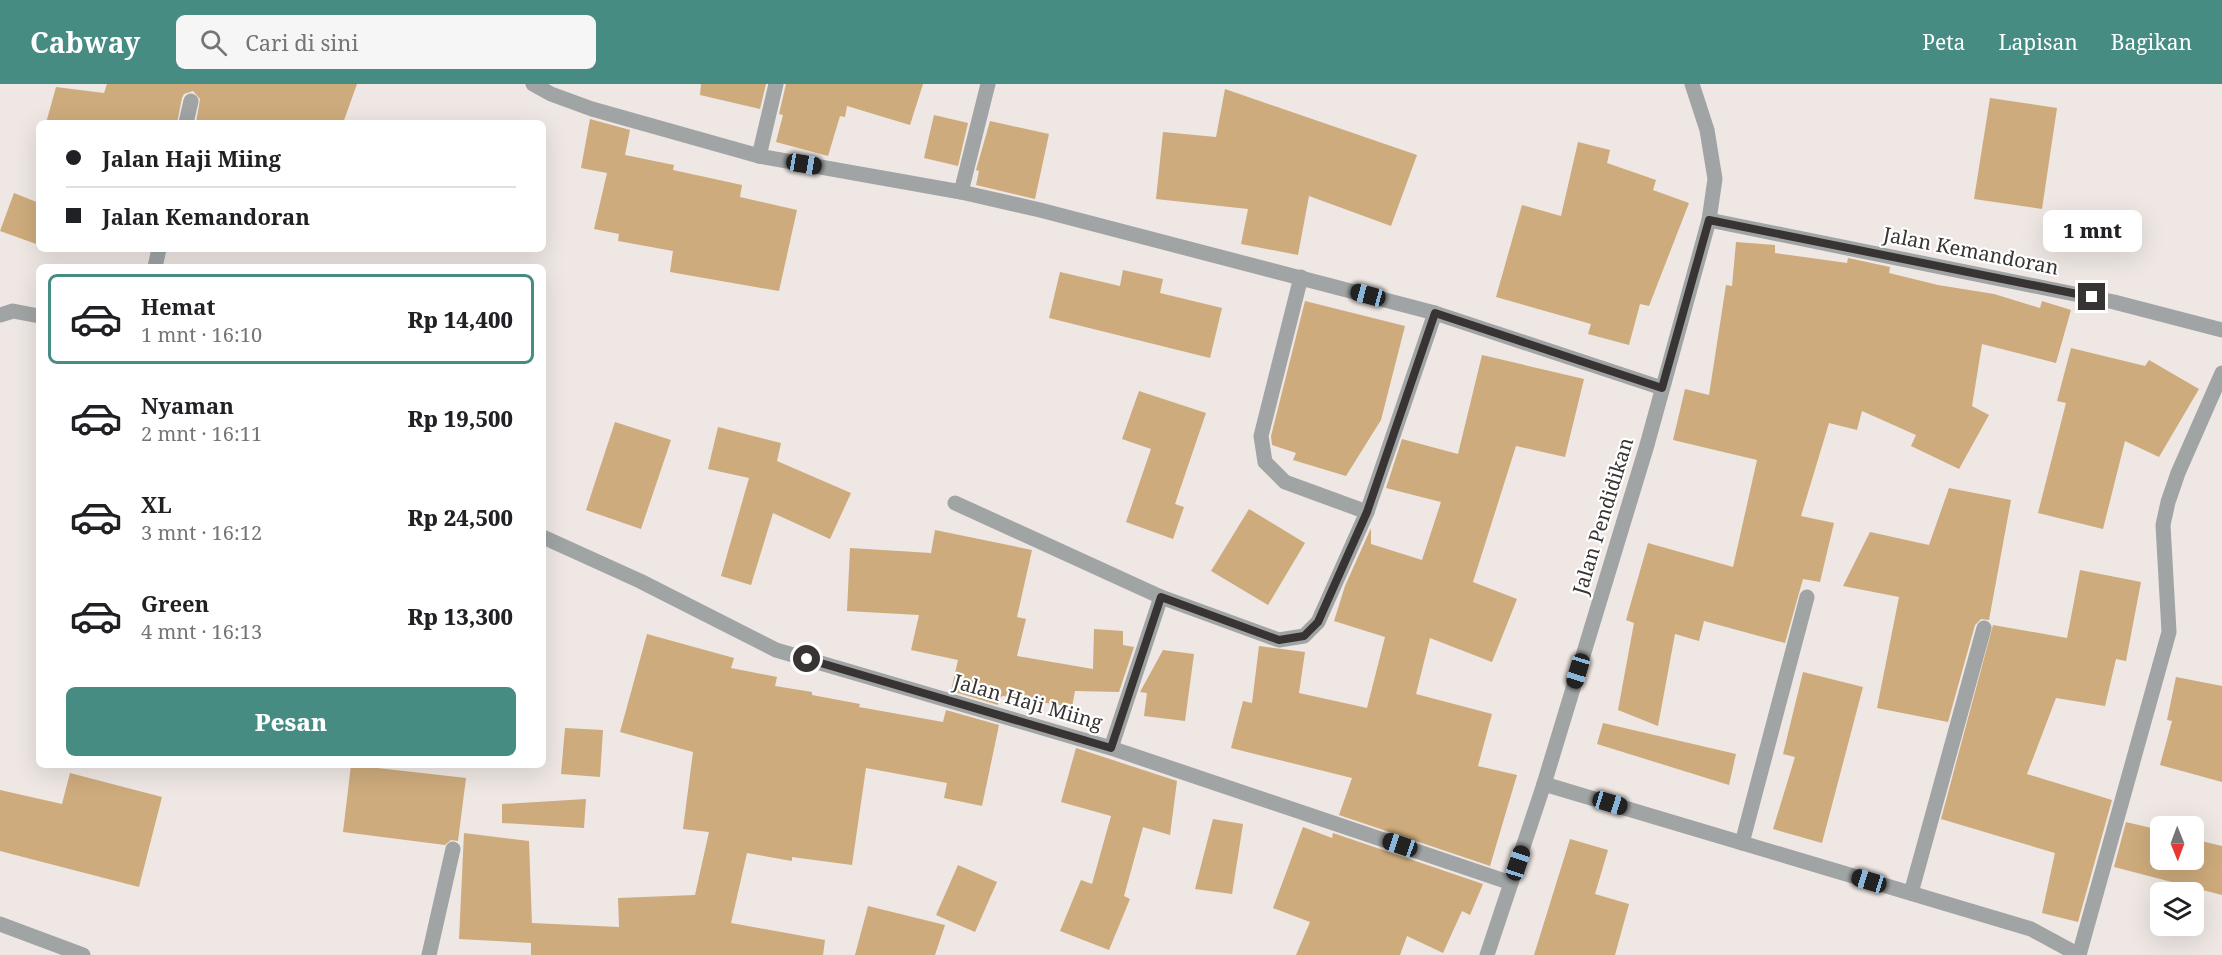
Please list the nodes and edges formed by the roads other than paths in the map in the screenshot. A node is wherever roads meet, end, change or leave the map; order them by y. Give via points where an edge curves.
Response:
1 (533, 84) edge
2 (776, 84) edge
3 (988, 84) edge
4 (1692, 84) edge
5 (191, 101) dead end
6 (187, 120) edge
7 (759, 156) junction
8 (961, 192) junction
9 (1709, 220) junction
10 (1301, 277) junction
11 (1435, 313) junction
12 (0, 315) edge
13 (36, 315) edge
14 (2222, 330) edge
15 (2222, 373) edge
16 (1662, 388) junction
17 (955, 503) dead end
18 (1367, 512) junction
19 (546, 538) edge
20 (1161, 597) junction
21 (1807, 597) dead end
22 (1984, 628) dead end
23 (1111, 748) junction
24 (1544, 784) junction
25 (1742, 843) junction
26 (453, 849) dead end
27 (1511, 883) junction
28 (1911, 893) junction
29 (0, 924) edge
30 (2050, 948) edge
31 (83, 955) edge
32 (429, 955) edge
33 (1487, 955) edge
34 (2079, 955) edge

1 - 7 street via 592,109
2 - 7 street
3 - 8 street
4 - 9 street, Jalan Pendidikan via 1707,130 1715,179
5 - 6 street
7 - 8 street
8 - 10 street
9 - 14 street, Jalan Kemandoran via 2114,302
9 - 16 street, Jalan Pendidikan
10 - 11 street
10 - 18 street via 1261,436 1264,462 1285,482
11 - 16 street
11 - 18 street
12 - 13 street via 13,311
15 - 34 street via 2168,502 2163,525 2169,632
16 - 24 street, Jalan Pendidikan
17 - 20 street
18 - 20 street via 1318,622 1304,636 1279,640
19 - 23 street, Jalan Haji Miing via 776,650
20 - 23 street
21 - 25 street
22 - 28 street
23 - 27 street, Jalan Haji Miing
24 - 25 street
24 - 27 street, Jalan Pendidikan
25 - 28 street
26 - 32 street
27 - 33 street, Jalan Pendidikan
28 - 30 street via 2031,929
29 - 31 street
30 - 34 street

